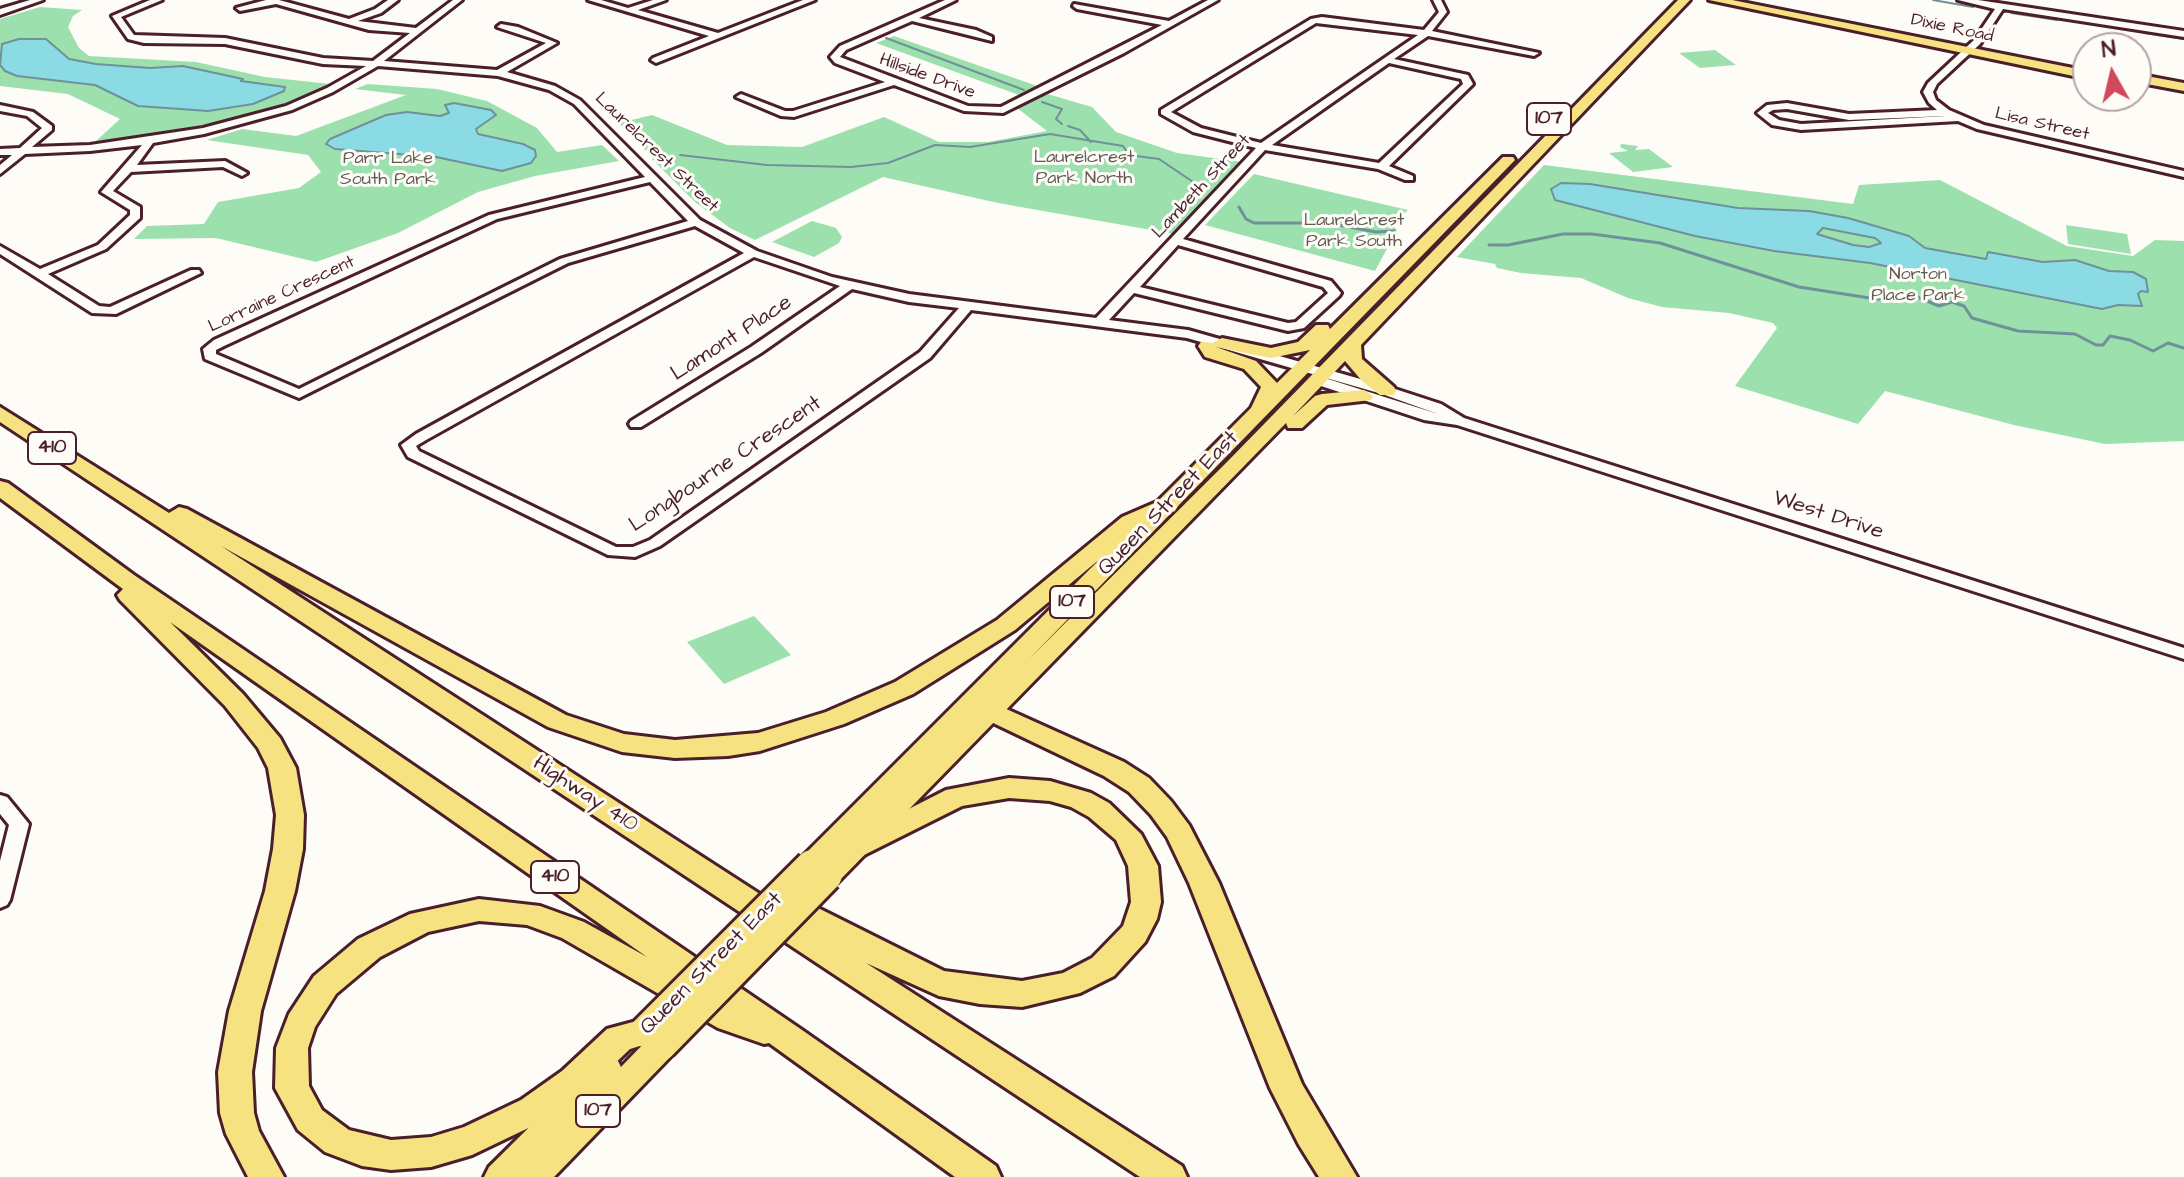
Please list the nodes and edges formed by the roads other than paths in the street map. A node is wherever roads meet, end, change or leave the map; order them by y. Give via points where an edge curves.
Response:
1 (39, 0) edge
2 (158, 0) edge
3 (394, 0) edge
4 (458, 0) edge
5 (592, 0) edge
6 (662, 0) edge
7 (811, 0) edge
8 (952, 0) edge
9 (1214, 0) edge
10 (1437, 0) edge
11 (1747, 0) edge
12 (1962, 0) edge
13 (273, 1) edge
14 (1710, 2) edge
15 (1679, 3) edge
16 (1996, 5) junction
17 (1077, 6) dead end
18 (240, 8) dead end
19 (630, 10) junction
20 (0, 12) edge
21 (914, 19) junction
22 (347, 22) junction
23 (1172, 24) junction
24 (501, 27) dead end
25 (419, 31) junction
26 (1426, 33) junction
27 (2184, 34) edge
28 (718, 36) junction
29 (989, 39) dead end
30 (1964, 47) junction
31 (1534, 53) dead end
32 (656, 60) dead end
33 (1390, 61) junction
34 (377, 64) junction
35 (2072, 65) edge
36 (2072, 71) edge
37 (499, 73) junction
38 (2152, 81) edge
39 (893, 82) junction
40 (2152, 87) edge
41 (2184, 87) edge
42 (2184, 94) edge
43 (741, 97) dead end
44 (0, 108) edge
45 (1946, 112) junction
46 (1560, 118) junction
47 (1958, 118) junction
48 (1874, 120) junction
49 (149, 141) junction
50 (1263, 147) junction
51 (25, 151) junction
52 (0, 152) edge
53 (1380, 166) junction
54 (129, 169) junction
55 (0, 171) edge
56 (242, 173) dead end
57 (2184, 174) edge
58 (652, 178) junction
59 (1409, 178) dead end
60 (696, 222) junction
61 (1174, 243) junction
62 (0, 249) edge
63 (753, 253) junction
64 (40, 273) junction
65 (195, 273) dead end
66 (849, 285) junction
67 (1130, 288) junction
68 (1372, 299) junction
69 (969, 304) junction
70 (1100, 322) junction
71 (1352, 343) junction
72 (1215, 344) junction
73 (1311, 373) junction
74 (1387, 391) junction
75 (1364, 396) junction
76 (0, 413) edge
77 (1258, 413) junction
78 (1459, 421) junction
79 (636, 424) dead end
80 (1259, 439) junction
81 (104, 483) junction
82 (0, 488) edge
83 (1167, 506) junction
84 (126, 580) junction
85 (2184, 654) edge
86 (981, 706) junction
87 (0, 802) edge
88 (854, 849) junction
89 (699, 869) junction
90 (819, 871) junction
91 (0, 900) edge
92 (653, 1039) junction
93 (790, 1040) junction
94 (266, 1177) edge
95 (500, 1177) edge
96 (533, 1177) edge
97 (983, 1177) edge
98 (1169, 1177) edge
99 (1339, 1177) edge

1 - 20 street
2 - 34 street, Laurelcrest Street via 116,16 131,37 225,41 305,59
3 - 22 street
4 - 25 street
5 - 19 street
6 - 19 street
7 - 28 street
8 - 21 street, Hillside Drive
9 - 23 street, Hillside Drive
10 - 26 street via 1443,12
11 - 30 main road, Dixie Road
12 - 16 street
13 - 18 street
13 - 22 street
14 - 30 main road, Dixie Road
15 - 46 main road, Queen Street East / 107
16 - 27 street
16 - 30 street via 1999,9
17 - 23 street
19 - 28 street
21 - 29 street
21 - 39 street, Hillside Drive via 843,48 835,57
22 - 25 street
23 - 39 street, Hillside Drive via 1003,110 967,109
24 - 37 street via 553,43
25 - 34 street
26 - 31 street
26 - 33 street, Lambeth Street
26 - 50 street via 1314,21 1164,112 1197,130
28 - 32 street
30 - 35 main road, Dixie Road
30 - 36 main road, Dixie Road
30 - 45 street via 1928,92
33 - 50 street, Lambeth Street
33 - 53 street via 1465,77 1468,84
34 - 37 street, Laurelcrest Street
34 - 49 street via 289,108
37 - 58 street, Laurelcrest Street via 552,88 577,102
38 - 41 main road
39 - 43 street via 794,114
40 - 42 main road
44 - 51 street via 30,114 48,128
45 - 47 street, Lisa Street
45 - 48 street
46 - 68 main road, Queen Street East / 107
46 - 71 main road, Queen Street East / 107
47 - 48 street
47 - 57 street, Lisa Street
48 - 48 street via 1787,106 1762,113 1776,123 1801,127
49 - 51 street
49 - 54 street
50 - 53 street
50 - 61 street, Lambeth Street
51 - 52 street
51 - 55 street
53 - 59 street
54 - 56 street via 225,164
54 - 64 street via 106,192 136,209 136,216 102,247
58 - 60 street, Laurelcrest Street
58 - 60 street, Lorraine Crescent via 493,217 219,343 209,349 210,356 299,394 564,261
60 - 63 street, Laurelcrest Street
61 - 67 street, Lambeth Street
61 - 67 street via 1327,284 1335,293 1300,325 1288,327
62 - 64 street
63 - 66 street, Laurelcrest Street
63 - 69 street, Longbourne Crescent via 421,437 408,445 413,454 613,552 635,552 925,355
64 - 65 street via 96,310 112,311
66 - 69 street, Laurelcrest Street
66 - 79 street, Lamont Place
67 - 70 street, Lambeth Street
68 - 72 main road via 1351,301 1296,349 1265,352
68 - 73 main road, Queen Street East / 107
69 - 70 street, Laurelcrest Street
70 - 72 street, Laurelcrest Street
71 - 73 main road, Queen Street East / 107
71 - 74 main road via 1353,360
72 - 73 street, Laurelcrest Street
72 - 77 main road via 1211,353 1250,365 1270,386
73 - 74 street, West Drive
73 - 75 street, West Drive
73 - 77 main road, Queen Street East / 107
73 - 80 main road, Queen Street East / 107
74 - 78 street, West Drive via 1436,407
75 - 78 street, West Drive
75 - 80 main road via 1322,400 1283,436
76 - 81 highway, Highway 410 / 410
77 - 83 main road, Queen Street East / 107
78 - 85 street, West Drive
80 - 86 main road, Queen Street East / 107
81 - 83 highway via 129,486 557,721 622,743 675,749 760,742 895,692 987,639 1130,522
81 - 89 highway, Highway 410 / 410
82 - 84 highway, 410
83 - 86 main road, Queen Street East / 107
84 - 93 highway, 410
84 - 94 highway via 130,598 234,700 270,744 282,768 290,815 288,849 245,1011 235,1072 243,1134
86 - 88 main road, Queen Street East / 107
86 - 90 main road, Queen Street East / 107
86 - 99 highway via 1114,769 1139,785 1179,832 1287,1088
87 - 91 street via 19,824
88 - 89 highway via 956,797 1009,788 1050,791 1099,810 1127,834 1143,866 1146,902 1142,919 1119,953 1085,978 1022,994 980,991 939,983 734,878
88 - 90 main road, Queen Street East / 107
89 - 98 highway, Highway 410 / 410
90 - 92 main road, Queen Street East / 107, bridge
92 - 93 highway via 619,1039 533,1110 472,1140 431,1152 376,1153 337,1141 310,1120 292,1088 292,1048 300,1023 325,985 347,964 421,922 479,910 529,914 573,930 729,1019
92 - 95 main road, Queen Street East
92 - 96 main road, Queen Street East / 107
93 - 97 highway, 410

